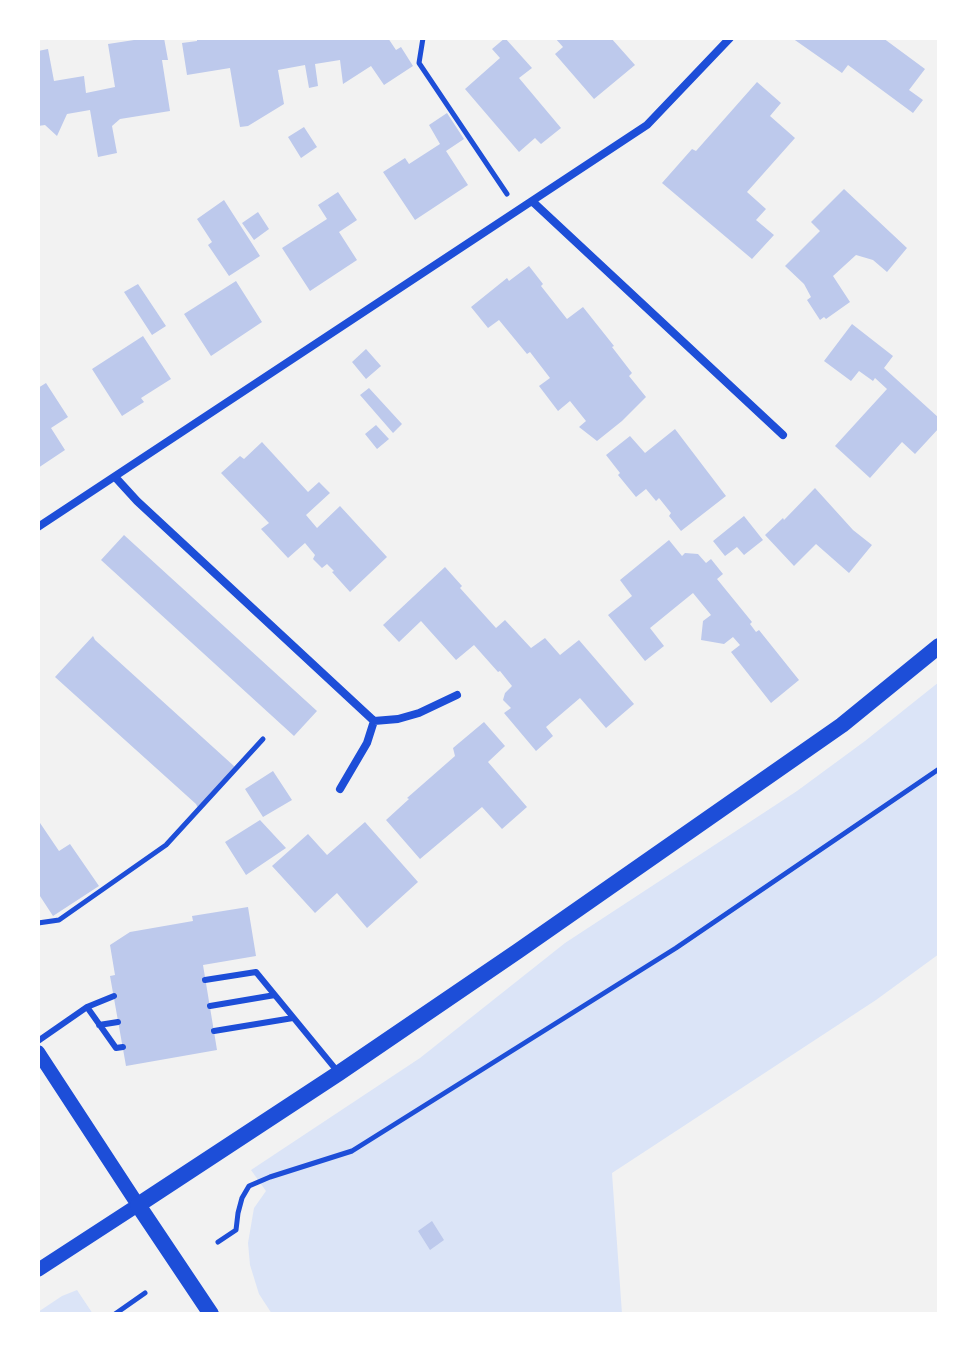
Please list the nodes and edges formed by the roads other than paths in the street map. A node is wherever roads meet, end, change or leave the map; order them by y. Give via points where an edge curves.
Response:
1 (730, 38) edge
2 (533, 202) junction
3 (783, 435) dead end
4 (116, 478) junction
5 (38, 527) edge
6 (939, 646) edge
7 (457, 695) dead end
8 (374, 721) junction
9 (340, 789) dead end
10 (205, 980) dead end
11 (275, 995) junction
12 (114, 996) dead end
13 (210, 1006) dead end
14 (87, 1007) junction
15 (293, 1018) junction
16 (118, 1022) dead end
17 (99, 1025) junction
18 (214, 1031) dead end
19 (38, 1041) edge
20 (123, 1047) dead end
21 (38, 1052) edge
22 (339, 1073) junction
23 (138, 1205) junction
24 (38, 1270) edge
25 (211, 1314) edge

1 - 2 street via 647,125
2 - 3 street
2 - 4 street
4 - 5 street
4 - 8 street
6 - 22 main road via 842,725
7 - 8 street via 419,713
8 - 9 street
10 - 11 lane via 256,972
11 - 13 lane
11 - 15 lane
12 - 14 lane
14 - 17 lane
14 - 19 lane
15 - 18 lane
15 - 22 lane
16 - 17 lane
17 - 20 lane via 116,1048
21 - 23 street
22 - 23 main road
23 - 24 street
23 - 25 main road

